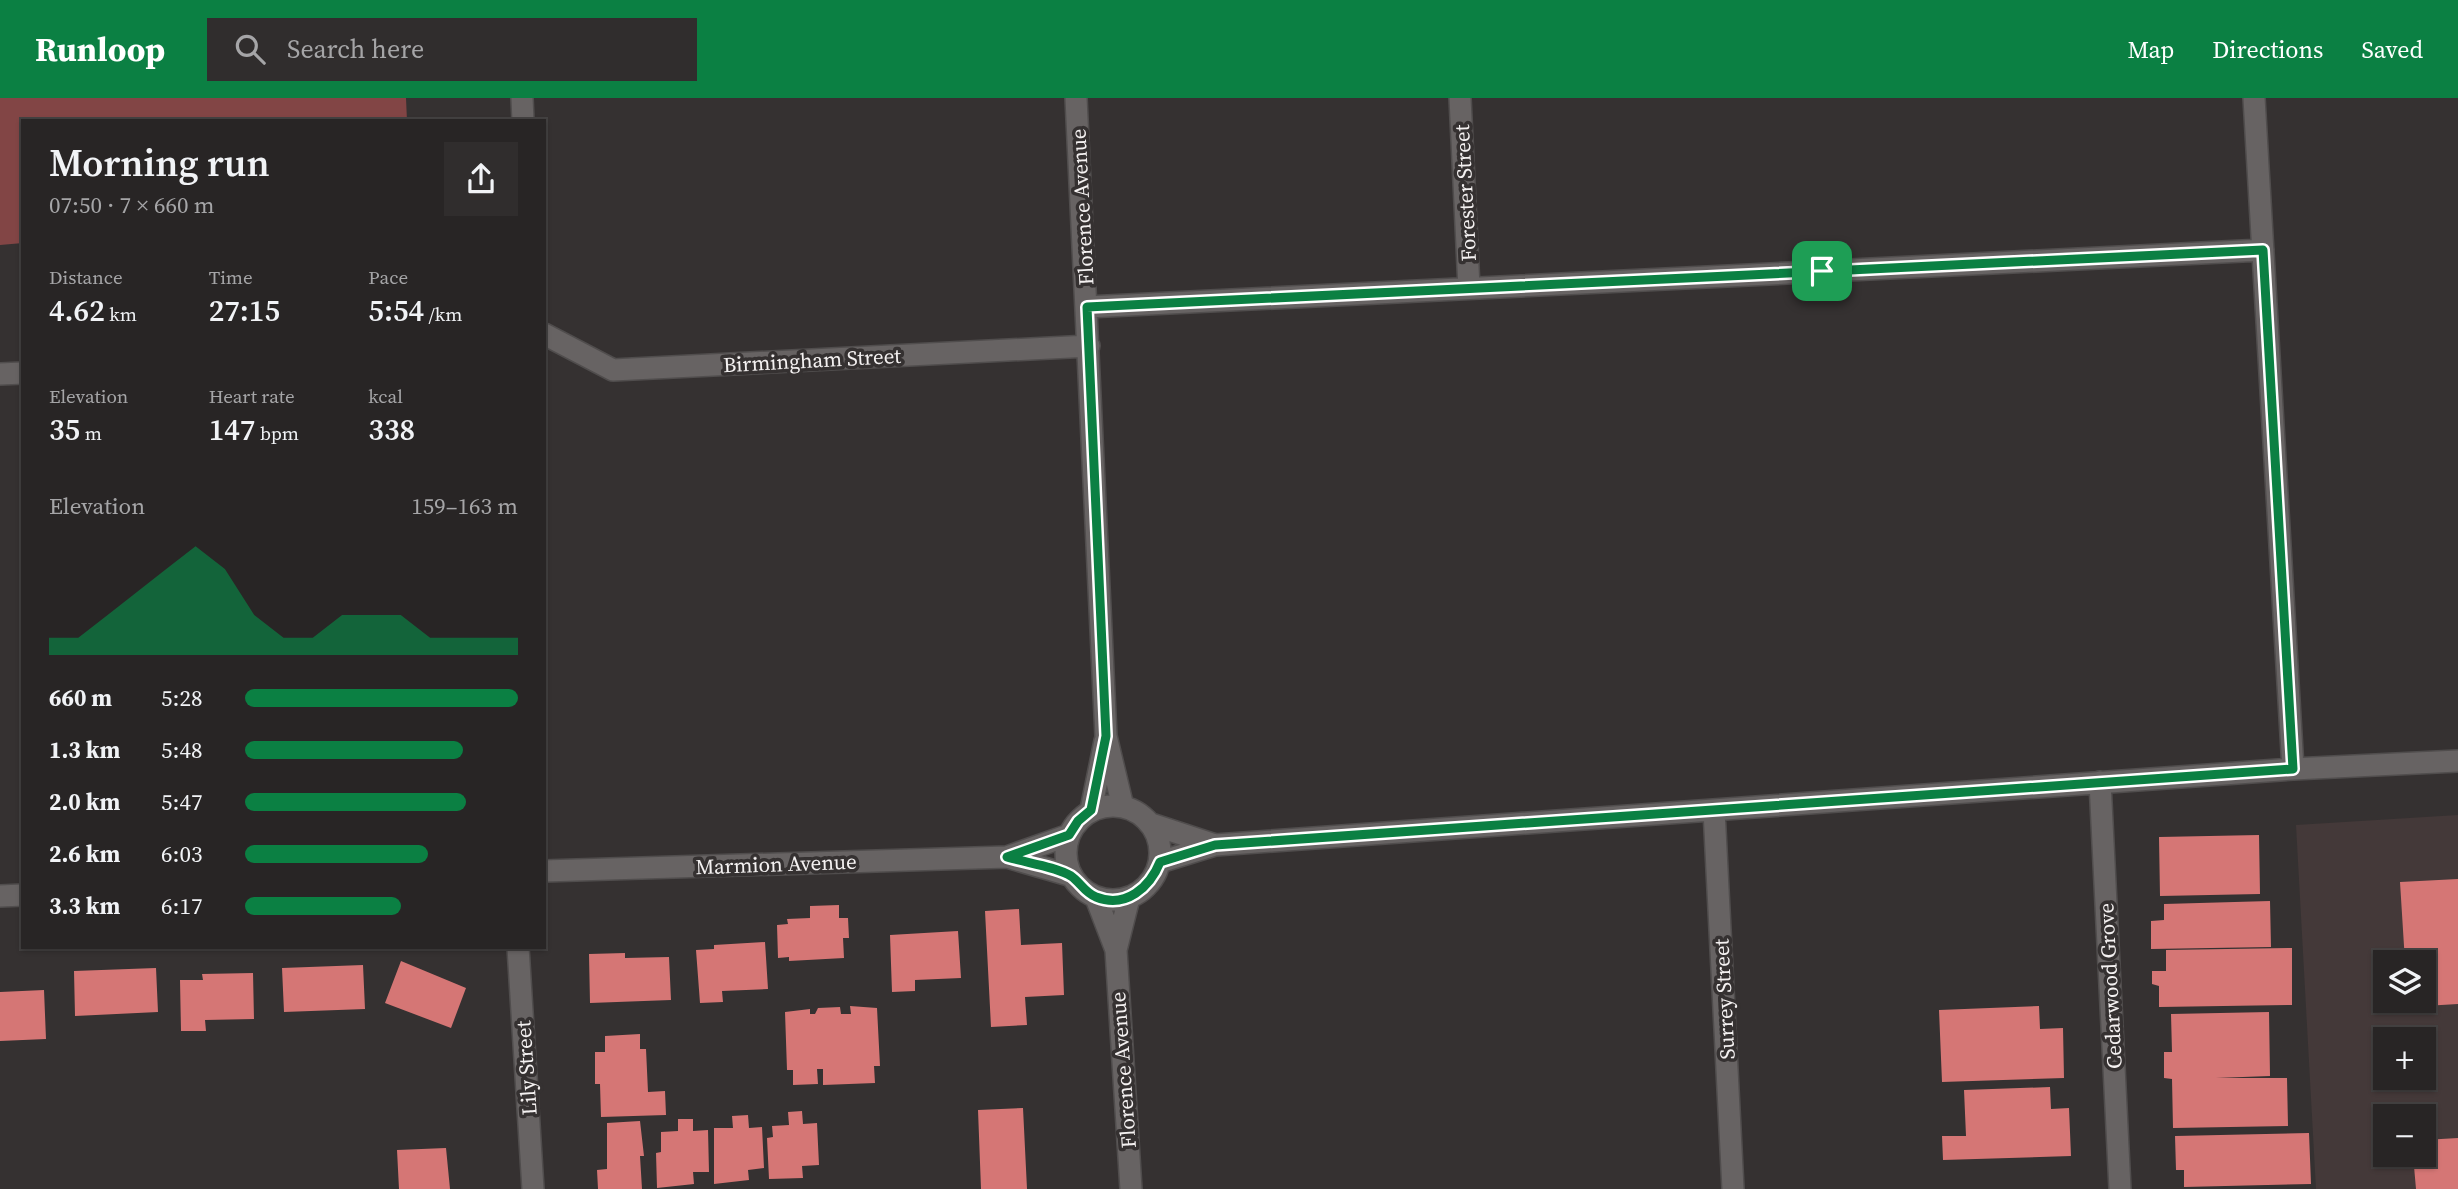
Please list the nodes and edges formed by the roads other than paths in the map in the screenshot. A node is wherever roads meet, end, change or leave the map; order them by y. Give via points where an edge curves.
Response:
1 (522, 98) edge
2 (1076, 98) edge
3 (1460, 98) edge
4 (2254, 98) edge
5 (523, 119) edge
6 (2263, 250) junction
7 (1469, 288) junction
8 (1087, 307) junction
9 (546, 335) edge
10 (1089, 346) junction
11 (21, 373) edge
12 (0, 374) edge
13 (1106, 736) junction
14 (2458, 761) edge
15 (2293, 769) junction
16 (2100, 782) junction
17 (1124, 807) junction
18 (1091, 810) junction
19 (1714, 810) junction
20 (1151, 824) junction
21 (1069, 835) junction
22 (1215, 845) junction
23 (1007, 857) junction
24 (1160, 862) junction
25 (546, 871) edge
26 (1072, 876) junction
27 (21, 895) edge
28 (0, 897) edge
29 (1096, 898) junction
30 (1129, 898) junction
31 (518, 949) edge
32 (1116, 950) junction
33 (533, 1189) edge
34 (1131, 1189) edge
35 (1733, 1189) edge
36 (2120, 1189) edge

1 - 5 street
2 - 8 street, Florence Avenue
3 - 7 street, Forester Street
4 - 6 street
6 - 7 street
6 - 15 street
7 - 8 street
8 - 10 street, Florence Avenue
9 - 10 street, Birmingham Street via 612,370
10 - 13 street, Florence Avenue
11 - 12 street
13 - 17 street, Florence Avenue
13 - 18 street, Florence Avenue
14 - 15 street
15 - 16 street
16 - 19 street
16 - 36 street, Cedarwood Grove
17 - 18 street
17 - 20 street
18 - 21 street
19 - 22 street
19 - 35 street, Surrey Street
20 - 22 street
20 - 24 street
21 - 23 street, Marmion Avenue
21 - 26 street via 1065,851
22 - 24 street
23 - 25 street, Marmion Avenue
23 - 26 street, Marmion Avenue
24 - 30 street via 1144,890
26 - 29 street
27 - 28 street
29 - 30 street
29 - 32 street, Florence Avenue
30 - 32 street, Florence Avenue
31 - 33 street, Lily Street
32 - 34 street, Florence Avenue

